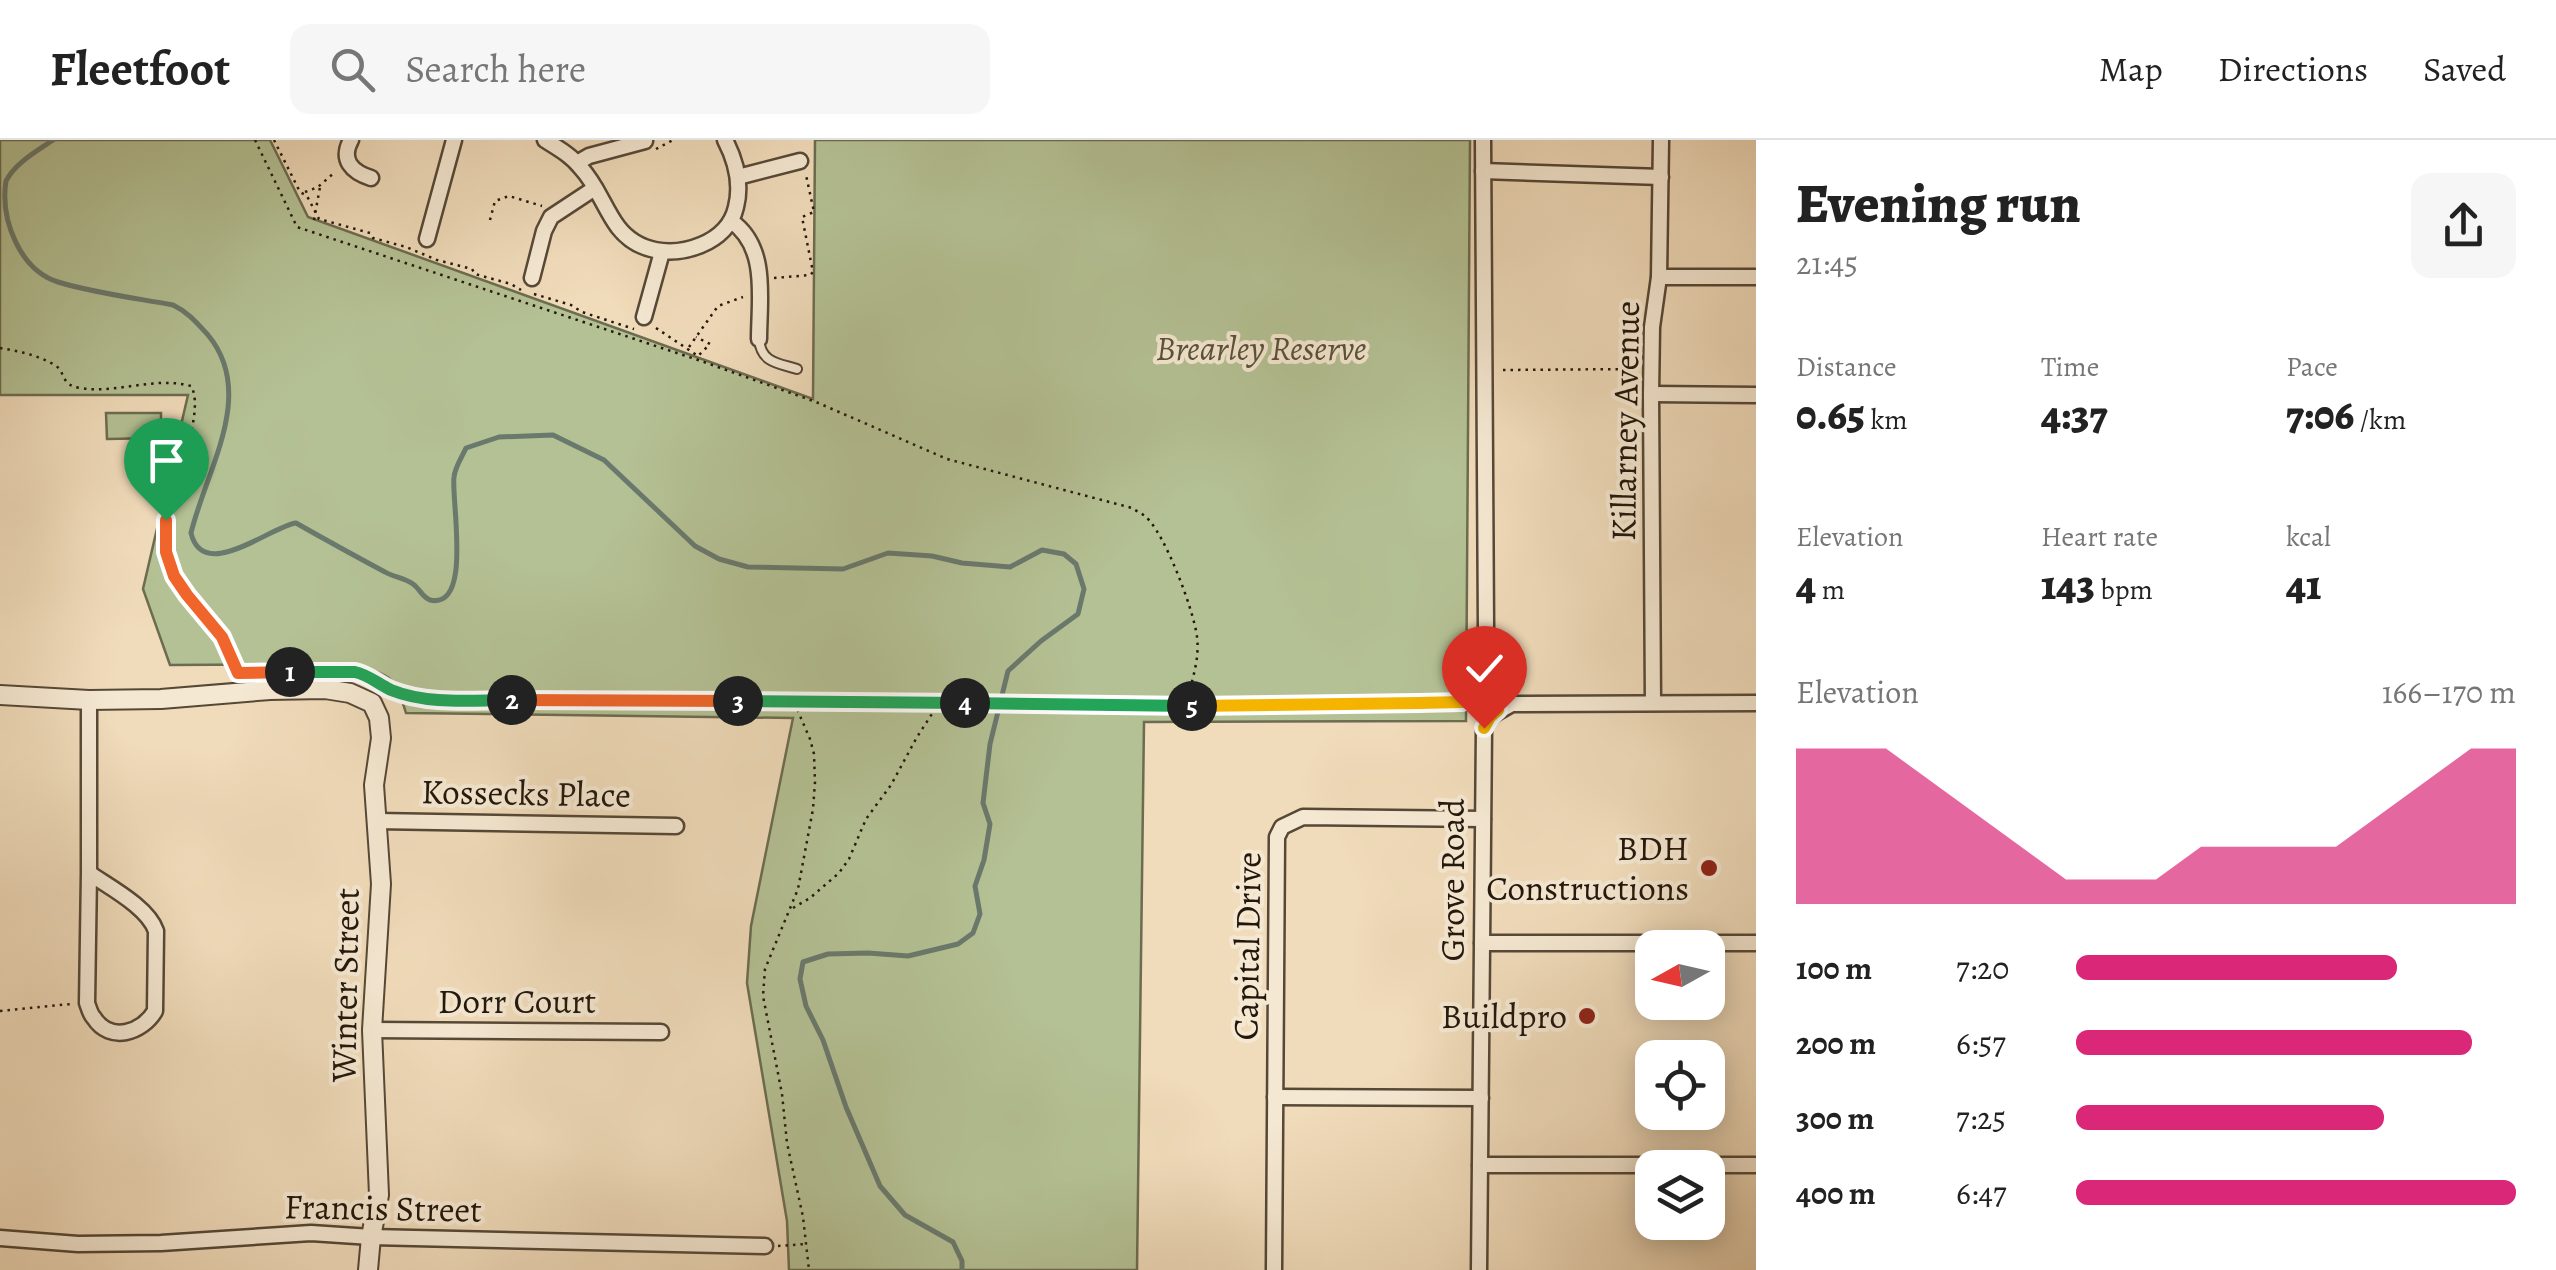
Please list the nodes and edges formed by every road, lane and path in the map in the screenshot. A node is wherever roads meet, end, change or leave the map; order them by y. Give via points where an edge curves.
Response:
1 (255, 140) edge
2 (274, 140) edge
3 (351, 140) edge
4 (454, 140) edge
5 (544, 140) edge
6 (673, 140) edge
7 (725, 140) edge
8 (1483, 140) edge
9 (1661, 140) edge
10 (648, 142) edge
11 (803, 162) joint
12 (577, 163) junction
13 (349, 164) junction
14 (1483, 171) junction
15 (738, 177) junction
16 (1661, 177) junction
17 (371, 178) dead end
18 (320, 186) junction
19 (596, 188) junction
20 (301, 192) junction
21 (558, 210) junction
22 (316, 212) junction
23 (314, 220) dead end
24 (490, 220) dead end
25 (731, 221) junction
26 (427, 239) dead end
27 (662, 252) junction
28 (1659, 277) junction
29 (1756, 277) edge
30 (532, 278) dead end
31 (759, 286) junction
32 (644, 325) junction
33 (696, 336) junction
34 (759, 340) joint
35 (710, 344) junction
36 (719, 345) dead end
37 (0, 348) edge
38 (687, 349) junction
39 (797, 369) dead end
40 (1651, 369) junction
41 (1503, 370) dead end
42 (1650, 394) junction
43 (1756, 395) edge
44 (306, 672) dead end
45 (257, 674) dead end
46 (1487, 690) junction
47 (0, 695) edge
48 (88, 700) junction
49 (794, 702) junction
50 (939, 703) junction
51 (1653, 703) junction
52 (1756, 703) edge
53 (1185, 706) junction
54 (1498, 710) junction
55 (1483, 819) junction
56 (376, 821) junction
57 (676, 826) dead end
58 (89, 872) junction
59 (792, 909) junction
60 (1482, 942) junction
61 (1756, 944) edge
62 (87, 1003) junction
63 (0, 1011) edge
64 (372, 1030) junction
65 (661, 1032) dead end
66 (1275, 1098) junction
67 (1481, 1098) junction
68 (1480, 1165) junction
69 (1756, 1166) edge
70 (371, 1236) junction
71 (0, 1238) edge
72 (806, 1244) junction
73 (765, 1246) joint
74 (368, 1270) edge
75 (809, 1270) edge
76 (1274, 1270) edge
77 (1479, 1270) edge

1 - 53 path via 298,227 800,396 947,459 1132,508 1148,518 1166,547 1198,638
2 - 20 path
3 - 13 street
4 - 26 street
5 - 12 street
6 - 10 path via 657,149
7 - 15 street
8 - 14 street
9 - 16 street, Killarney Avenue
10 - 12 street
11 - 15 street
11 - 31 path via 814,212 802,218 814,272
12 - 19 street
13 - 17 street
13 - 18 path
14 - 16 street
14 - 46 street via 1486,629 1480,667
15 - 25 street
16 - 28 street, Killarney Avenue
18 - 20 path
18 - 22 path
19 - 21 street
19 - 27 street via 624,233
20 - 22 path
21 - 24 path via 509,196 495,201
21 - 30 street via 546,226
22 - 23 path
22 - 32 path via 319,220 580,312
25 - 27 street via 701,245
25 - 31 street via 750,241
27 - 32 street
28 - 29 street
28 - 40 street, Killarney Avenue
31 - 33 path via 719,304
31 - 34 street
32 - 38 path
33 - 35 path
33 - 38 path
34 - 39 lane via 765,357
35 - 36 path
35 - 38 path via 698,356
37 - 45 path via 56,364 74,387 191,386 195,406 166,520 166,552 174,576 222,637 238,673
40 - 41 path
40 - 42 street, Killarney Avenue
42 - 43 street
42 - 51 street, Killarney Avenue
44 - 49 path via 365,674 431,700
46 - 53 path via 1462,702
46 - 54 street
47 - 48 street
48 - 56 street, Winter Street via 350,692 372,703 379,718
48 - 58 street
49 - 50 path
49 - 59 path via 810,739 816,782
50 - 53 path
50 - 59 path via 839,874
51 - 52 street
51 - 54 street via 1512,704
54 - 55 street, Grove Road via 1484,728
55 - 60 street, Grove Road
55 - 66 street, Capital Drive via 1303,817 1282,827
56 - 57 street, Kossecks Place
56 - 64 street, Winter Street via 382,884
58 - 62 street
58 - 62 street via 152,921 156,1002 148,1022 118,1034 94,1019
59 - 72 path via 766,968 762,996
60 - 61 street
60 - 67 street, Grove Road
62 - 63 path
64 - 65 street, Dorr Court
64 - 70 street, Winter Street via 378,1194
66 - 67 street
66 - 76 street, Capital Drive
67 - 68 street, Grove Road
68 - 69 street
68 - 77 street, Grove Road
70 - 71 street, Francis Street via 311,1232 78,1244
70 - 73 street, Francis Street
70 - 74 street, Winter Street
72 - 73 path
72 - 75 path

